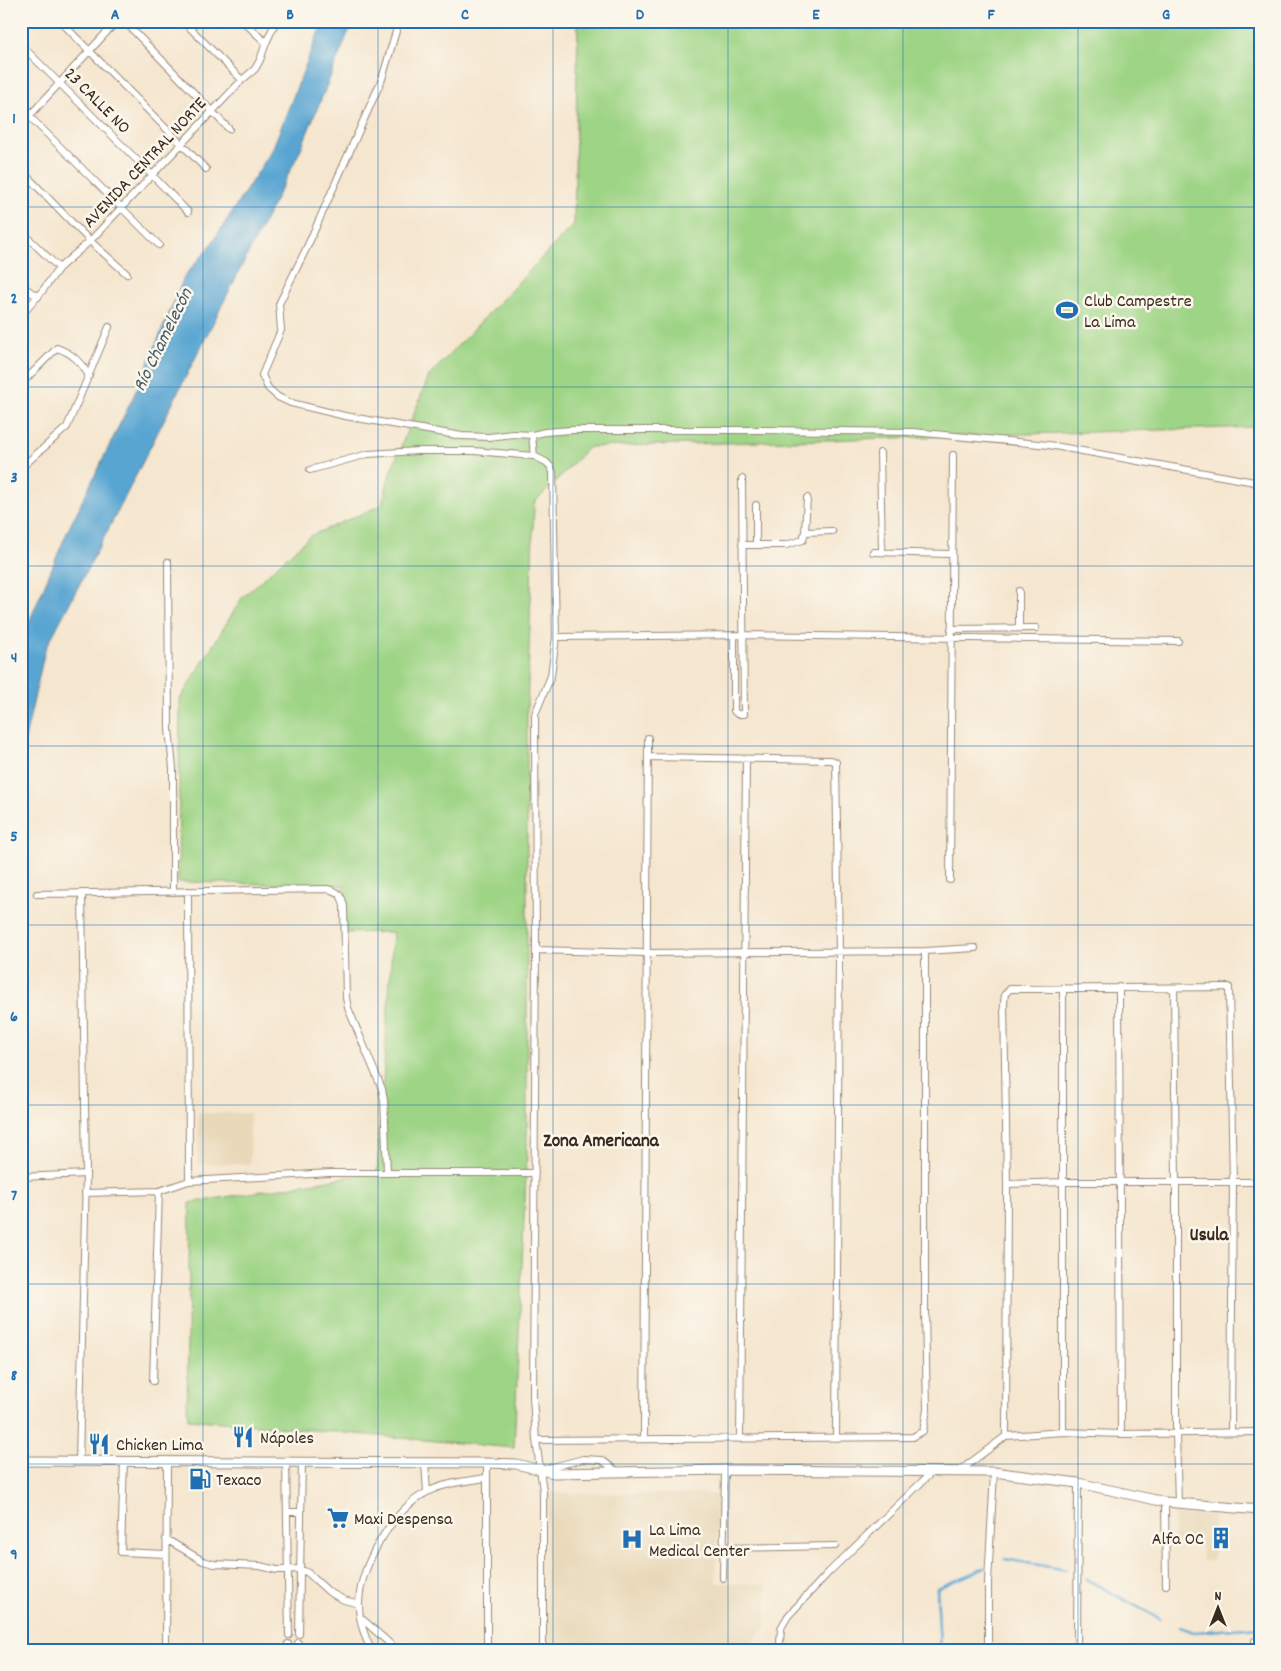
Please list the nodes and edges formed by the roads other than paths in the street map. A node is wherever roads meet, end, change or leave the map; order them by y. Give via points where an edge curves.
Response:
1 (60, 21) edge
2 (117, 21) edge
3 (124, 21) edge
4 (183, 21) edge
5 (243, 21) edge
6 (276, 21) edge
7 (399, 21) edge
8 (266, 43) junction
9 (21, 45) edge
10 (90, 51) junction
11 (242, 80) junction
12 (60, 83) junction
13 (21, 108) edge
14 (212, 112) junction
15 (30, 116) junction
16 (21, 125) edge
17 (228, 129) dead end
18 (182, 144) junction
19 (206, 169) dead end
20 (21, 170) edge
21 (153, 176) junction
22 (121, 208) junction
23 (188, 212) dead end
24 (21, 230) edge
25 (90, 241) junction
26 (159, 245) dead end
27 (59, 268) junction
28 (127, 274) dead end
29 (21, 285) edge
30 (38, 297) junction
31 (21, 316) edge
32 (109, 327) dead end
33 (89, 376) junction
34 (21, 384) edge
35 (532, 435) junction
36 (880, 453) dead end
37 (953, 455) dead end
38 (534, 456) junction
39 (22, 464) edge
40 (310, 470) dead end
41 (742, 479) dead end
42 (1260, 483) edge
43 (806, 498) dead end
44 (756, 505) dead end
45 (832, 531) dead end
46 (805, 532) junction
47 (742, 546) junction
48 (756, 546) junction
49 (872, 552) dead end
50 (882, 552) junction
51 (951, 554) junction
52 (168, 562) dead end
53 (1019, 591) dead end
54 (1019, 628) junction
55 (1036, 628) dead end
56 (952, 629) junction
57 (734, 635) junction
58 (744, 635) junction
59 (556, 637) junction
60 (952, 637) junction
61 (1178, 641) dead end
62 (648, 738) dead end
63 (648, 757) junction
64 (746, 760) junction
65 (950, 880) dead end
66 (188, 891) junction
67 (173, 892) junction
68 (82, 893) junction
69 (37, 894) dead end
70 (975, 948) dead end
71 (536, 950) junction
72 (925, 951) junction
73 (744, 952) junction
74 (839, 952) junction
75 (646, 953) junction
76 (1119, 987) junction
77 (1063, 988) junction
78 (1174, 988) junction
79 (386, 1172) junction
80 (534, 1173) junction
81 (86, 1174) junction
82 (21, 1177) edge
83 (189, 1181) junction
84 (1120, 1181) junction
85 (1064, 1182) junction
86 (1176, 1182) junction
87 (1232, 1182) junction
88 (1260, 1182) edge
89 (1007, 1184) junction
90 (159, 1191) junction
91 (85, 1193) junction
92 (153, 1381) dead end
93 (1063, 1432) junction
94 (1231, 1432) junction
95 (1260, 1432) edge
96 (1121, 1434) junction
97 (1176, 1434) junction
98 (1006, 1436) junction
99 (644, 1438) junction
100 (836, 1438) junction
101 (740, 1439) junction
102 (536, 1440) junction
103 (21, 1461) edge
104 (79, 1461) junction
105 (124, 1462) junction
106 (167, 1462) junction
107 (286, 1462) junction
108 (302, 1462) junction
109 (425, 1462) junction
110 (487, 1463) junction
111 (540, 1470) junction
112 (725, 1470) junction
113 (616, 1471) junction
114 (932, 1472) junction
115 (958, 1472) junction
116 (994, 1472) junction
117 (486, 1478) junction
118 (1078, 1483) junction
119 (427, 1492) junction
120 (1165, 1502) junction
121 (1178, 1503) junction
122 (1260, 1510) edge
123 (287, 1512) junction
124 (301, 1512) junction
125 (166, 1539) junction
126 (835, 1546) dead end
127 (724, 1548) junction
128 (166, 1554) junction
129 (288, 1569) junction
130 (300, 1569) junction
131 (723, 1578) dead end
132 (1166, 1584) dead end
133 (359, 1604) junction
134 (288, 1615) junction
135 (299, 1615) junction
136 (360, 1617) junction
137 (1255, 1641) dead end
138 (780, 1642) dead end
139 (166, 1650) edge
140 (371, 1650) edge
141 (397, 1650) edge
142 (487, 1650) edge
143 (544, 1650) edge
144 (988, 1650) edge
145 (1077, 1650) edge
146 (1256, 1650) edge

1 - 10 street
2 - 10 street
3 - 14 street
4 - 11 street
5 - 8 street
6 - 8 street, AVENIDA CENTRAL NORTE
7 - 35 street via 382,79 308,247 279,304 281,330 262,375 268,388 278,397 346,416 462,436
8 - 11 street, AVENIDA CENTRAL NORTE via 255,69
9 - 12 street, 23 CALLE NO
10 - 12 street
10 - 18 street
11 - 14 street, AVENIDA CENTRAL NORTE
12 - 15 street
12 - 21 street, 23 CALLE NO
13 - 15 street
14 - 17 street
14 - 18 street, AVENIDA CENTRAL NORTE
15 - 16 street
15 - 22 street
18 - 19 street
18 - 21 street, AVENIDA CENTRAL NORTE
20 - 25 street
21 - 22 street, AVENIDA CENTRAL NORTE
21 - 23 street, 23 CALLE NO
22 - 25 street, AVENIDA CENTRAL NORTE
22 - 26 street
24 - 27 street
25 - 27 street, AVENIDA CENTRAL NORTE
25 - 28 street
27 - 30 street, AVENIDA CENTRAL NORTE
29 - 30 street
30 - 31 street, AVENIDA CENTRAL NORTE
32 - 33 street
33 - 34 street via 75,358 56,348
33 - 39 street via 67,427
35 - 38 street
35 - 42 street via 571,430 913,432 1049,445
36 - 50 street
37 - 51 street
38 - 40 street via 474,451 368,454
38 - 59 street via 546,462 553,472
41 - 47 street
43 - 46 street
44 - 48 street
45 - 46 street
46 - 48 street via 803,540 786,546
47 - 48 street
47 - 58 street
49 - 50 street
50 - 51 street
51 - 56 street
52 - 67 street
53 - 54 street
54 - 55 street
54 - 56 street
56 - 60 street
57 - 58 street
57 - 58 street via 734,711 737,714 744,713
57 - 59 street
58 - 60 street
59 - 71 street via 551,676 535,714
60 - 61 street
60 - 65 street
62 - 63 street
63 - 64 street
63 - 75 street
64 - 73 street
64 - 74 street via 836,762
66 - 67 street
66 - 79 street via 327,889 337,891 342,898 346,998 382,1089
66 - 83 street
67 - 68 street
68 - 69 street
68 - 81 street
70 - 72 street
71 - 75 street
71 - 80 street
72 - 74 street
72 - 100 street via 926,1421 923,1431 913,1437
73 - 74 street
73 - 75 street
73 - 101 street
74 - 100 street
75 - 99 street
76 - 77 street
76 - 78 street
76 - 84 street
77 - 85 street
77 - 89 street via 1010,989 1005,994
78 - 86 street
78 - 87 street via 1230,987
79 - 80 street
79 - 83 street
80 - 102 street via 533,1398
81 - 82 street
81 - 91 street
83 - 90 street
84 - 85 street
84 - 86 street
84 - 96 street
85 - 89 street
85 - 93 street
86 - 87 street
86 - 97 street
87 - 88 street
87 - 94 street
89 - 98 street
90 - 91 street
90 - 92 street
91 - 104 street
93 - 96 street
93 - 98 street
94 - 95 street
94 - 97 street
96 - 97 street
97 - 121 street
98 - 115 street
99 - 101 street
99 - 102 street
100 - 101 street
102 - 111 street
103 - 104 street
104 - 105 street
105 - 106 street
105 - 128 street via 121,1552
106 - 107 street
106 - 125 street
107 - 108 street
107 - 123 street
108 - 109 street
108 - 124 street
109 - 110 street
109 - 119 street
110 - 111 street via 516,1464
110 - 117 street
111 - 113 street via 570,1473
111 - 113 street via 583,1459 602,1460
111 - 143 street via 543,1491
112 - 113 street
112 - 114 street
112 - 127 street
114 - 115 street
114 - 138 street via 788,1616 781,1628
115 - 116 street
116 - 118 street
116 - 144 street
117 - 119 street
117 - 142 street
118 - 120 street
118 - 145 street
119 - 133 street via 391,1525 373,1553 360,1586
120 - 121 street
120 - 132 street
121 - 122 street
123 - 124 street
123 - 129 street
124 - 130 street
125 - 128 street
125 - 129 street via 214,1564
126 - 127 street
127 - 131 street
128 - 139 street
129 - 130 street
129 - 134 street
130 - 133 street via 329,1592
130 - 135 street
133 - 136 street
134 - 135 street
134 - 135 street via 289,1632 299,1632
136 - 140 street
136 - 141 street
137 - 146 street

